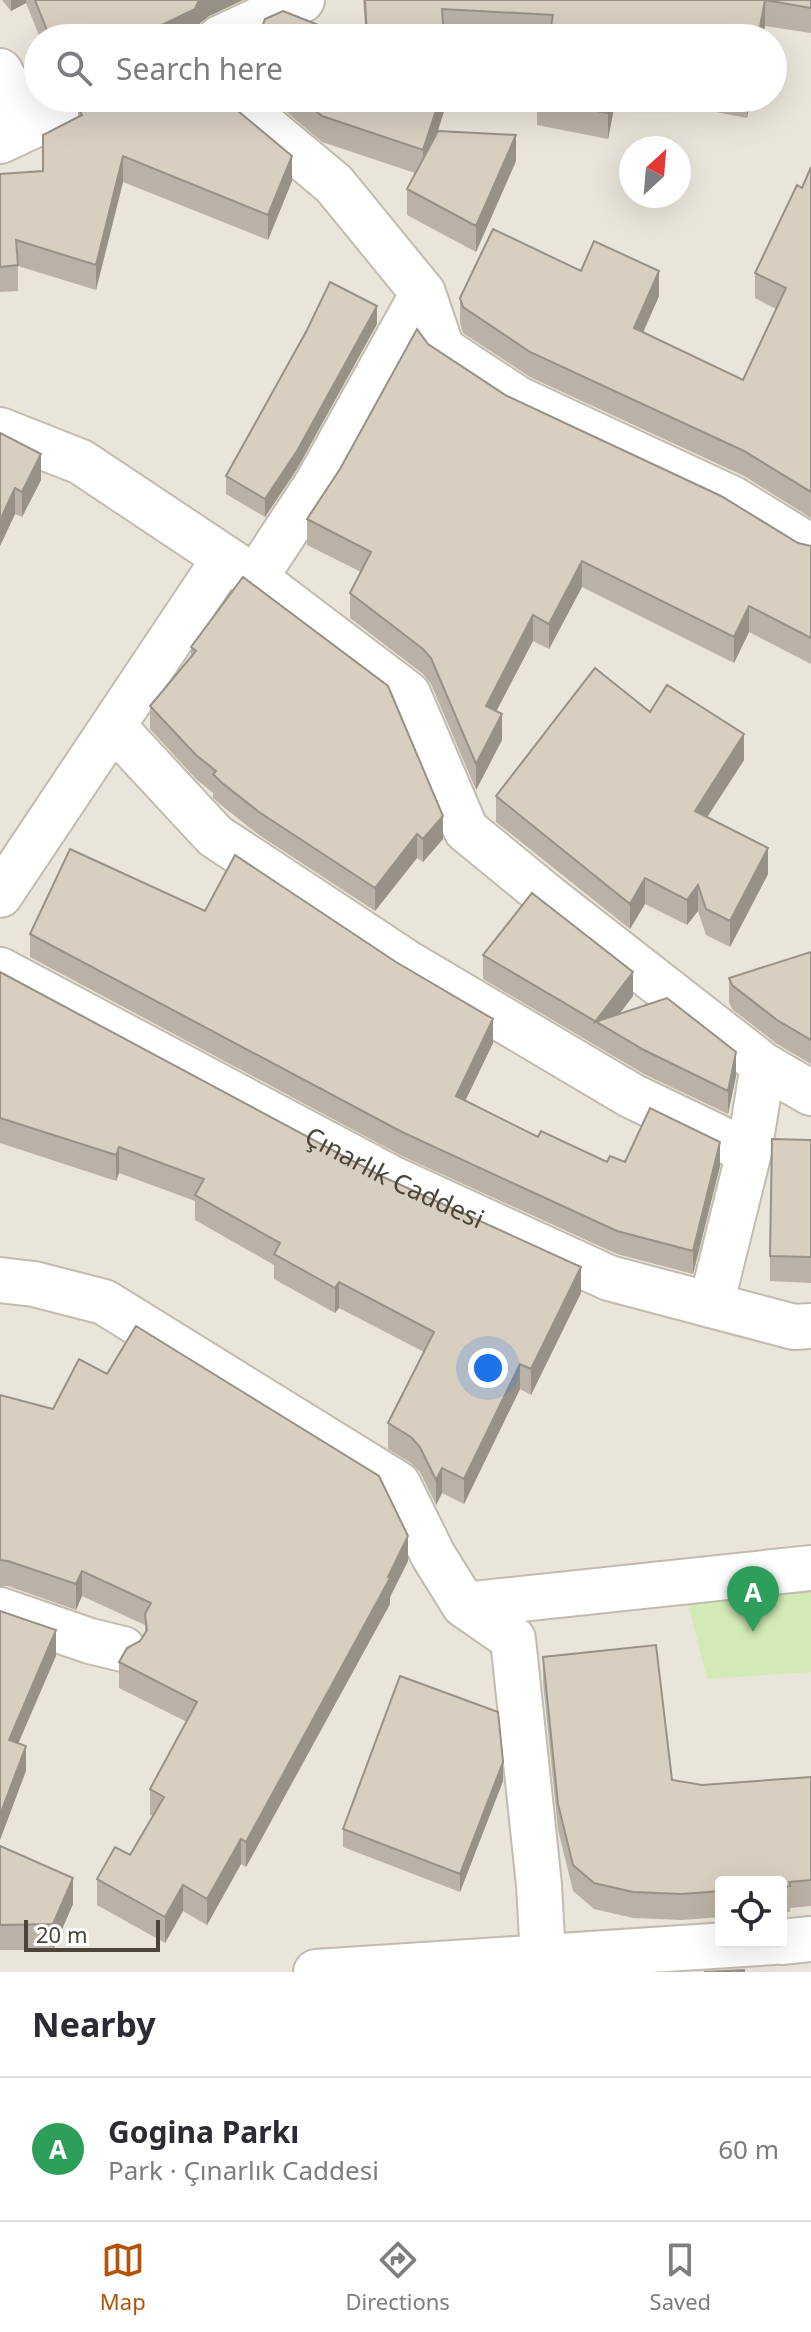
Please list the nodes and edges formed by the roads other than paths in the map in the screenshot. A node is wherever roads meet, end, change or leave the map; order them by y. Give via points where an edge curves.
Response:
1 (302, 0) edge
2 (250, 24) edge
3 (0, 71) edge
4 (62, 112) edge
5 (248, 112) edge
6 (14, 134) edge
7 (423, 293) junction
8 (0, 430) edge
9 (811, 547) edge
10 (240, 568) junction
11 (113, 726) junction
12 (0, 895) edge
13 (0, 970) edge
14 (763, 1065) junction
15 (811, 1093) edge
16 (749, 1152) junction
17 (0, 1280) edge
18 (711, 1305) junction
19 (811, 1326) edge
20 (811, 1568) edge
21 (464, 1605) junction
22 (0, 1610) edge
23 (123, 1649) edge
24 (788, 1947) edge
25 (543, 1958) junction
26 (468, 1967) edge
27 (316, 1972) edge

1 - 2 street
3 - 6 street
4 - 6 street
5 - 7 street via 334,184
7 - 9 street via 442,349 518,399 733,499
7 - 10 street via 318,482
8 - 10 street via 81,462
10 - 11 street
10 - 14 street via 408,694 466,830
11 - 12 street
11 - 16 street via 215,836 409,964 619,1089
13 - 18 street, Çınarlık Caddesi via 406,1185 609,1278
14 - 15 street
14 - 16 street
16 - 18 street
17 - 21 street via 104,1302 398,1484
18 - 19 street, Çınarlık Caddesi via 794,1327
20 - 21 street
21 - 25 street via 513,1639
22 - 23 street
24 - 25 street
25 - 26 street
26 - 27 street

